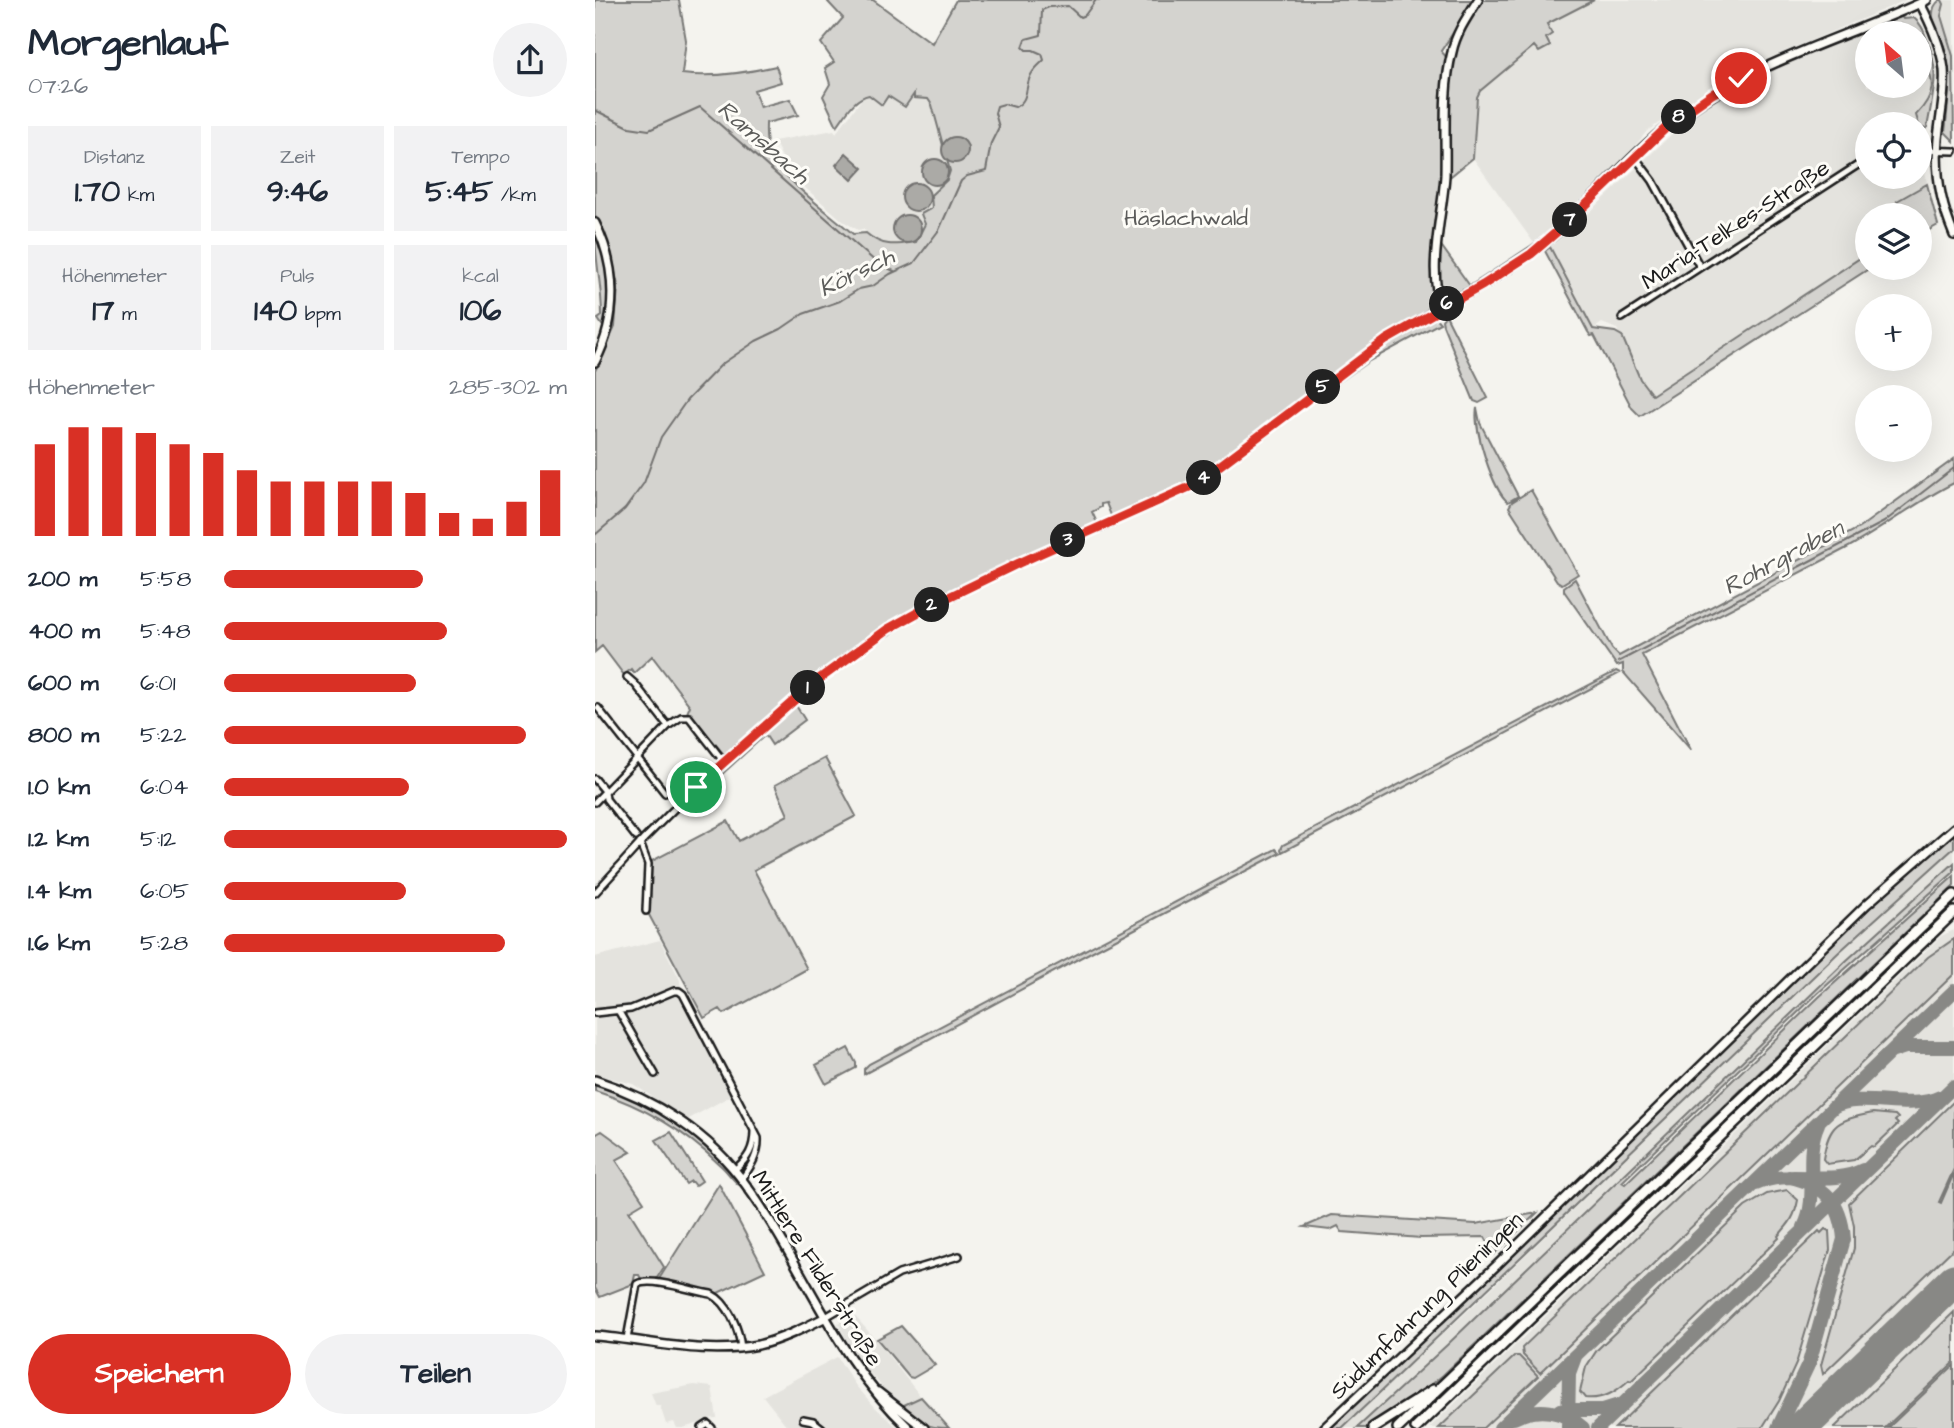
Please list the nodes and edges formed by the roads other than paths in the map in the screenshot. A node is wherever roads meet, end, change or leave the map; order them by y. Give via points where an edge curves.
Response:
1 (1478, 0) edge
2 (1922, 1) edge
3 (1932, 151) edge
4 (1938, 151) junction
5 (1954, 151) edge
6 (1636, 159) junction
7 (1855, 167) edge
8 (595, 223) edge
9 (1954, 235) edge
10 (1700, 267) junction
11 (1442, 307) junction
12 (1622, 318) dead end
13 (595, 362) edge
14 (627, 677) dead end
15 (598, 708) dead end
16 (668, 726) junction
17 (638, 757) junction
18 (724, 762) junction
19 (595, 779) edge
20 (605, 791) junction
21 (666, 793) dead end
22 (595, 802) edge
23 (1954, 828) edge
24 (638, 840) junction
25 (595, 893) edge
26 (1954, 895) edge
27 (646, 911) dead end
28 (1954, 912) edge
29 (618, 1012) junction
30 (595, 1013) edge
31 (655, 1074) dead end
32 (595, 1080) edge
33 (754, 1128) junction
34 (734, 1170) junction
35 (742, 1179) junction
36 (960, 1256) dead end
37 (824, 1318) junction
38 (595, 1336) edge
39 (627, 1339) junction
40 (741, 1348) junction
41 (1446, 1382) junction
42 (803, 1419) dead end
43 (912, 1426) edge
44 (702, 1428) edge
45 (712, 1428) edge
46 (822, 1428) edge
47 (924, 1428) edge
48 (1324, 1428) edge
49 (1373, 1428) edge
50 (1398, 1428) edge
51 (1416, 1428) edge

1 - 11 main road via 1456,38 1448,71 1436,273
2 - 4 main road via 1944,69
2 - 6 main road via 1763,67 1720,90 1689,110
3 - 4 street
4 - 5 street
4 - 9 main road via 1942,198
6 - 10 street
6 - 11 main road via 1534,251
7 - 10 street, Maria-Telkes-Straße
8 - 13 main road via 606,249 612,291 609,324
10 - 12 street, Maria-Telkes-Straße
11 - 18 street via 1374,348 1191,487 1019,563 888,629 824,674
14 - 16 street
15 - 17 street
16 - 17 street
16 - 18 street via 689,717
17 - 20 street
17 - 21 street
18 - 24 street
19 - 20 street
20 - 22 street
20 - 24 street via 606,799
23 - 48 main road, Südumfahrung Plieningen via 1867,904
24 - 25 street
24 - 27 street via 648,864
26 - 41 highway
28 - 51 highway
29 - 30 street
29 - 31 street
29 - 33 street via 674,991 683,994
32 - 34 main road, Mittlere Filderstraße via 670,1114
33 - 34 street via 753,1147
33 - 35 street via 757,1152
34 - 35 main road, Mittlere Filderstraße
35 - 37 main road, Mittlere Filderstraße
36 - 37 street via 899,1274
37 - 40 main road via 772,1341
37 - 43 main road, Mittlere Filderstraße via 857,1372
38 - 39 main road
39 - 40 main road via 694,1349
39 - 40 street via 637,1284 656,1282 719,1298 737,1329
41 - 49 highway
41 - 50 highway
42 - 46 street
43 - 47 main road, Mittlere Filderstraße
44 - 45 street via 708,1424

